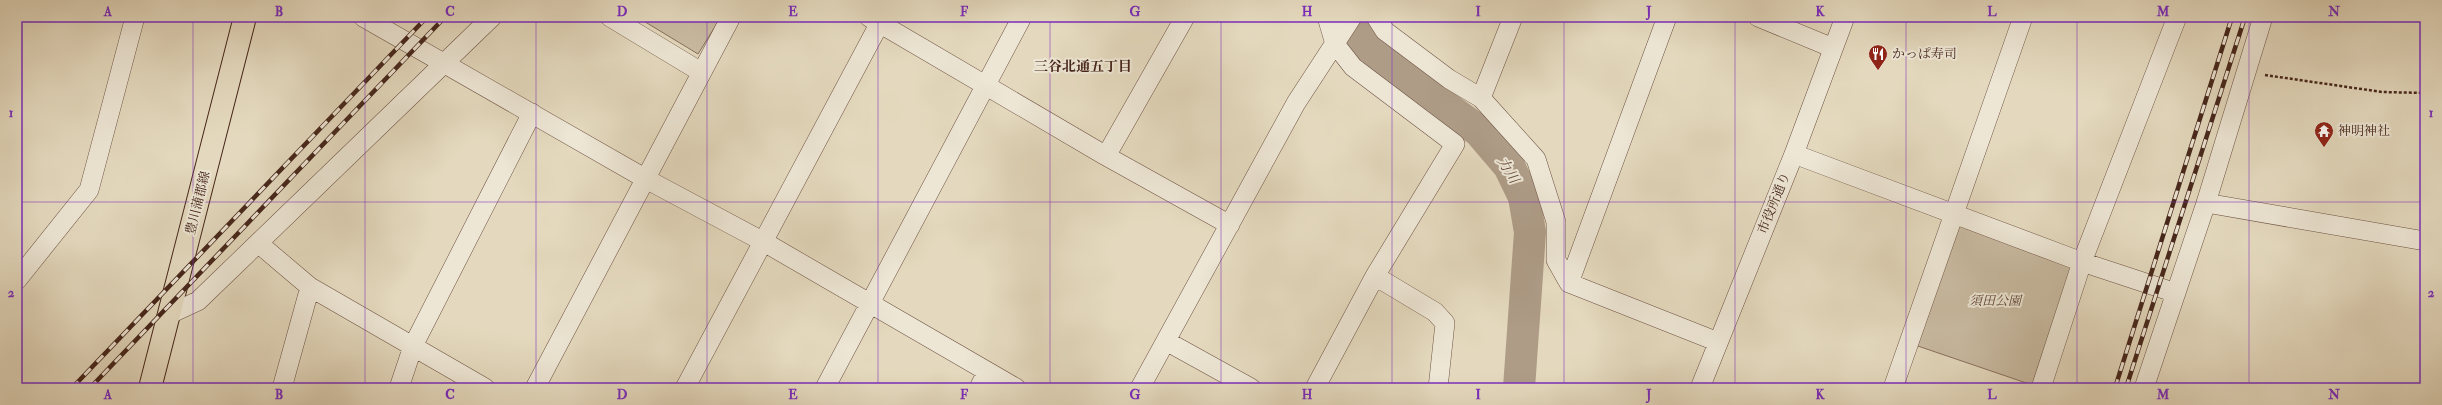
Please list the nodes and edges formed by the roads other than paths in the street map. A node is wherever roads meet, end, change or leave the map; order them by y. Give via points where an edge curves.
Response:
1 (135, 17) edge
2 (245, 17) edge
3 (362, 17) edge
4 (492, 17) edge
5 (610, 17) edge
6 (731, 17) edge
7 (1022, 17) edge
8 (1185, 17) edge
9 (1327, 17) edge
10 (1352, 17) edge
11 (1376, 17) edge
12 (1513, 17) edge
13 (1666, 17) edge
14 (1758, 17) edge
15 (1845, 17) edge
16 (2023, 17) edge
17 (2177, 17) edge
18 (2263, 17) edge
19 (878, 19) edge
20 (1338, 39) junction
21 (1833, 48) junction
22 (444, 62) junction
23 (701, 72) junction
24 (985, 85) junction
25 (1481, 98) junction
26 (532, 113) junction
27 (1794, 154) junction
28 (1106, 156) junction
29 (646, 180) junction
30 (2206, 203) junction
31 (1955, 215) junction
32 (1230, 225) junction
33 (2425, 241) edge
34 (764, 242) junction
35 (258, 243) junction
36 (2082, 262) junction
37 (1375, 276) junction
38 (17, 280) edge
39 (1568, 283) junction
40 (310, 287) junction
41 (2176, 293) junction
42 (869, 304) junction
43 (170, 314) junction
44 (1166, 341) junction
45 (1718, 342) junction
46 (413, 346) junction
47 (983, 380) edge
48 (147, 387) edge
49 (282, 388) edge
50 (399, 388) edge
51 (485, 388) edge
52 (535, 388) edge
53 (685, 388) edge
54 (825, 388) edge
55 (1016, 388) edge
56 (1140, 388) edge
57 (1251, 388) edge
58 (1315, 388) edge
59 (1438, 388) edge
60 (1700, 388) edge
61 (1893, 388) edge
62 (2041, 388) edge
63 (2144, 388) edge

1 - 38 street via 89,190
2 - 43 main road, 豊川蒲郡線
3 - 22 street
4 - 22 street
5 - 23 street
6 - 23 street
7 - 24 street
8 - 28 street
9 - 20 street
10 - 20 street
11 - 25 street via 1385,31 1449,79
12 - 25 street
13 - 39 street
14 - 21 street
15 - 21 street, 市役所通り
16 - 31 street
17 - 36 street
18 - 30 street
19 - 24 street
19 - 34 street
20 - 32 street via 1296,103
20 - 37 street via 1353,67 1455,144
21 - 27 street, 市役所通り
22 - 26 street
22 - 35 street
23 - 29 street
24 - 28 street
24 - 42 street
25 - 39 street via 1536,159 1556,222 1556,260
26 - 29 street
26 - 46 street
27 - 31 street
27 - 45 street, 市役所通り
28 - 32 street
29 - 34 street
29 - 52 street
30 - 33 street
30 - 41 street
31 - 36 street
31 - 61 street
32 - 44 street
34 - 42 street
34 - 53 street
35 - 40 street
35 - 43 street via 198,301
36 - 41 street
36 - 62 street
37 - 58 street
37 - 59 street via 1435,312 1445,323
39 - 45 street
40 - 46 street
40 - 49 street
41 - 63 street
42 - 47 street
42 - 54 street
43 - 48 main road, 豊川蒲郡線
44 - 56 street
44 - 57 street
45 - 60 street, 市役所通り
46 - 50 street
46 - 51 street
47 - 55 street

